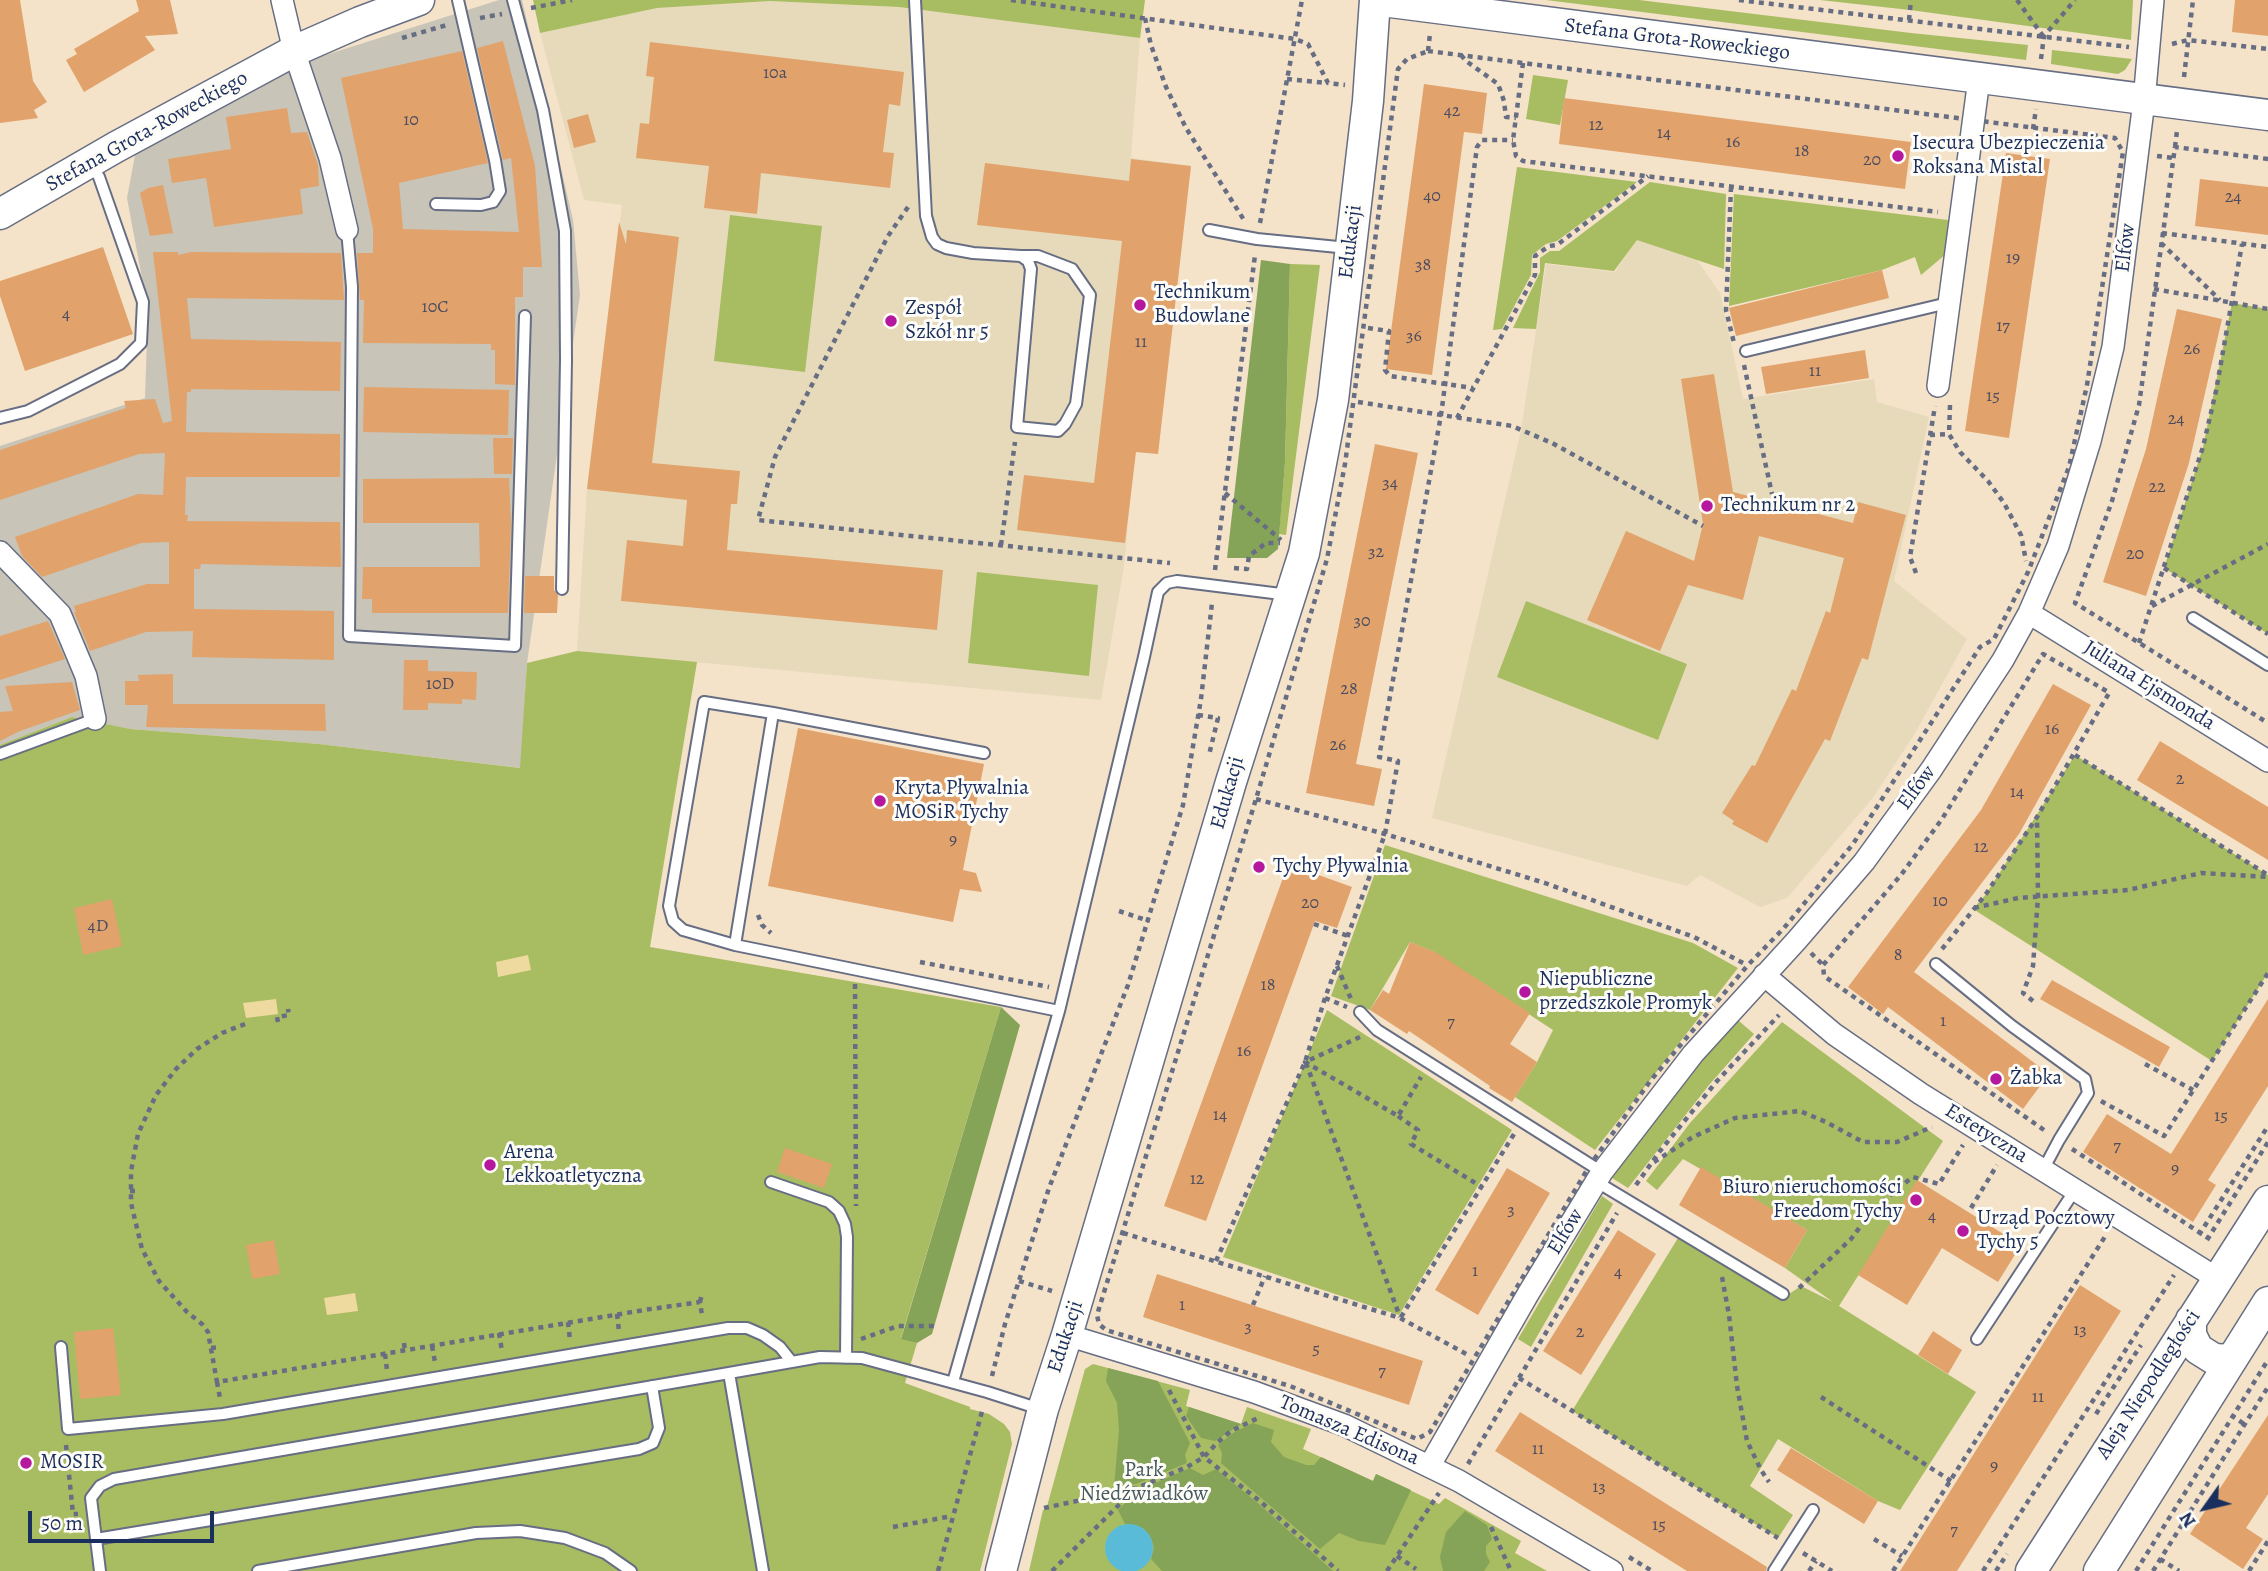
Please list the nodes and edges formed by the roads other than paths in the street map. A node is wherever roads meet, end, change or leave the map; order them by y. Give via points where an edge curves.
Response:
1 (282, 0) edge
2 (419, 0) edge
3 (458, 0) edge
4 (513, 0) edge
5 (915, 0) edge
6 (1375, 0) edge
7 (2153, 0) edge
8 (295, 51) junction
9 (1979, 79) junction
10 (2144, 101) junction
11 (2268, 116) edge
12 (90, 162) junction
13 (436, 204) dead end
14 (0, 214) edge
15 (347, 230) joint
16 (1209, 230) dead end
17 (1351, 248) junction
18 (1021, 256) junction
19 (1948, 303) junction
20 (524, 316) dead end
21 (1746, 351) road end
22 (1944, 393) road end
23 (0, 418) edge
24 (0, 552) edge
25 (562, 589) dead end
26 (1291, 596) junction
27 (2029, 613) junction
28 (2193, 618) dead end
29 (2268, 665) edge
30 (773, 713) junction
31 (95, 719) joint
32 (984, 753) dead end
33 (0, 754) edge
34 (2268, 761) edge
35 (735, 945) junction
36 (1936, 964) road end
37 (1756, 970) junction
38 (1059, 1011) junction
39 (1360, 1012) road end
40 (2043, 1170) junction
41 (1596, 1173) junction
42 (771, 1182) dead end
43 (2075, 1190) junction
44 (2263, 1214) edge
45 (2198, 1268) junction
46 (1783, 1294) road end
47 (2268, 1302) edge
48 (2191, 1320) junction
49 (1067, 1335) junction
50 (1977, 1339) dead end
51 (61, 1347) dead end
52 (846, 1358) junction
53 (2231, 1360) junction
54 (792, 1362) junction
55 (729, 1373) junction
56 (953, 1382) junction
57 (652, 1386) junction
58 (1043, 1409) junction
59 (1430, 1465) junction
60 (1813, 1510) dead end
61 (96, 1539) junction
62 (100, 1571) edge
63 (258, 1571) edge
64 (631, 1571) edge
65 (764, 1571) edge
66 (1001, 1571) edge
67 (1612, 1571) edge
68 (1774, 1571) edge
69 (2031, 1571) edge
70 (2099, 1571) edge

1 - 8 street
2 - 8 street, Stefana Grota-Roweckiego
3 - 13 lane via 500,191 493,202 481,205
4 - 25 lane via 543,110 565,231
5 - 18 lane via 926,216 932,237 946,248
6 - 9 street, Stefana Grota-Roweckiego
6 - 17 street, Edukacji via 1382,88
7 - 10 street, Elfów
8 - 12 street, Stefana Grota-Roweckiego
8 - 15 street via 330,158
9 - 10 street, Stefana Grota-Roweckiego
9 - 19 street
10 - 11 street, Stefana Grota-Roweckiego
10 - 27 street, Elfów via 2113,347 2058,546
12 - 14 street, Stefana Grota-Roweckiego
12 - 23 lane via 144,302 141,343 120,364 28,411
15 - 20 lane via 352,287 349,636 515,646
16 - 17 lane
17 - 26 street, Edukacji via 1315,556
18 - 18 lane via 1031,269 1017,427 1058,431 1076,404 1090,295 1072,269 1038,256
19 - 21 lane
19 - 22 street
24 - 31 street via 60,614 86,676
26 - 38 lane via 1177,581 1158,592
26 - 49 street, Edukacji via 1230,782
27 - 34 street, Juliana Ejsmonda
27 - 37 street, Elfów via 1931,770 1864,862 1797,940
28 - 29 lane
30 - 32 lane
30 - 35 lane
30 - 35 lane via 704,702 669,905 673,921 683,930
31 - 33 lane
35 - 38 lane
36 - 40 lane via 2085,1079 2088,1093
37 - 40 street, Estetyczna via 1834,1034
37 - 41 street, Elfów
38 - 56 lane
39 - 41 lane via 1377,1030
40 - 43 street, Estetyczna
41 - 46 lane via 1625,1199
41 - 59 street, Elfów
42 - 52 lane via 829,1202 845,1224
43 - 45 street, Estetyczna
43 - 50 lane
44 - 45 street, Aleja Niepodległości
45 - 48 street, Aleja Niepodległości
47 - 53 street
48 - 53 street via 2191,1335 2198,1349 2210,1358
48 - 69 street, Aleja Niepodległości
49 - 58 street, Edukacji
49 - 59 street, Tomasza Edisona via 1254,1392 1344,1425
51 - 54 lane via 68,1429 223,1414 728,1328 747,1328 763,1335
52 - 54 lane
52 - 56 lane via 862,1358
53 - 70 street
54 - 55 lane
55 - 57 lane
55 - 65 lane
56 - 58 lane
57 - 61 lane via 114,1479 100,1486 91,1498
57 - 61 lane via 659,1428 653,1443 639,1449
58 - 66 street, Edukacji
59 - 67 street, Tomasza Edisona
60 - 68 lane
61 - 62 lane
63 - 64 lane via 476,1532 520,1531 565,1538 605,1553

